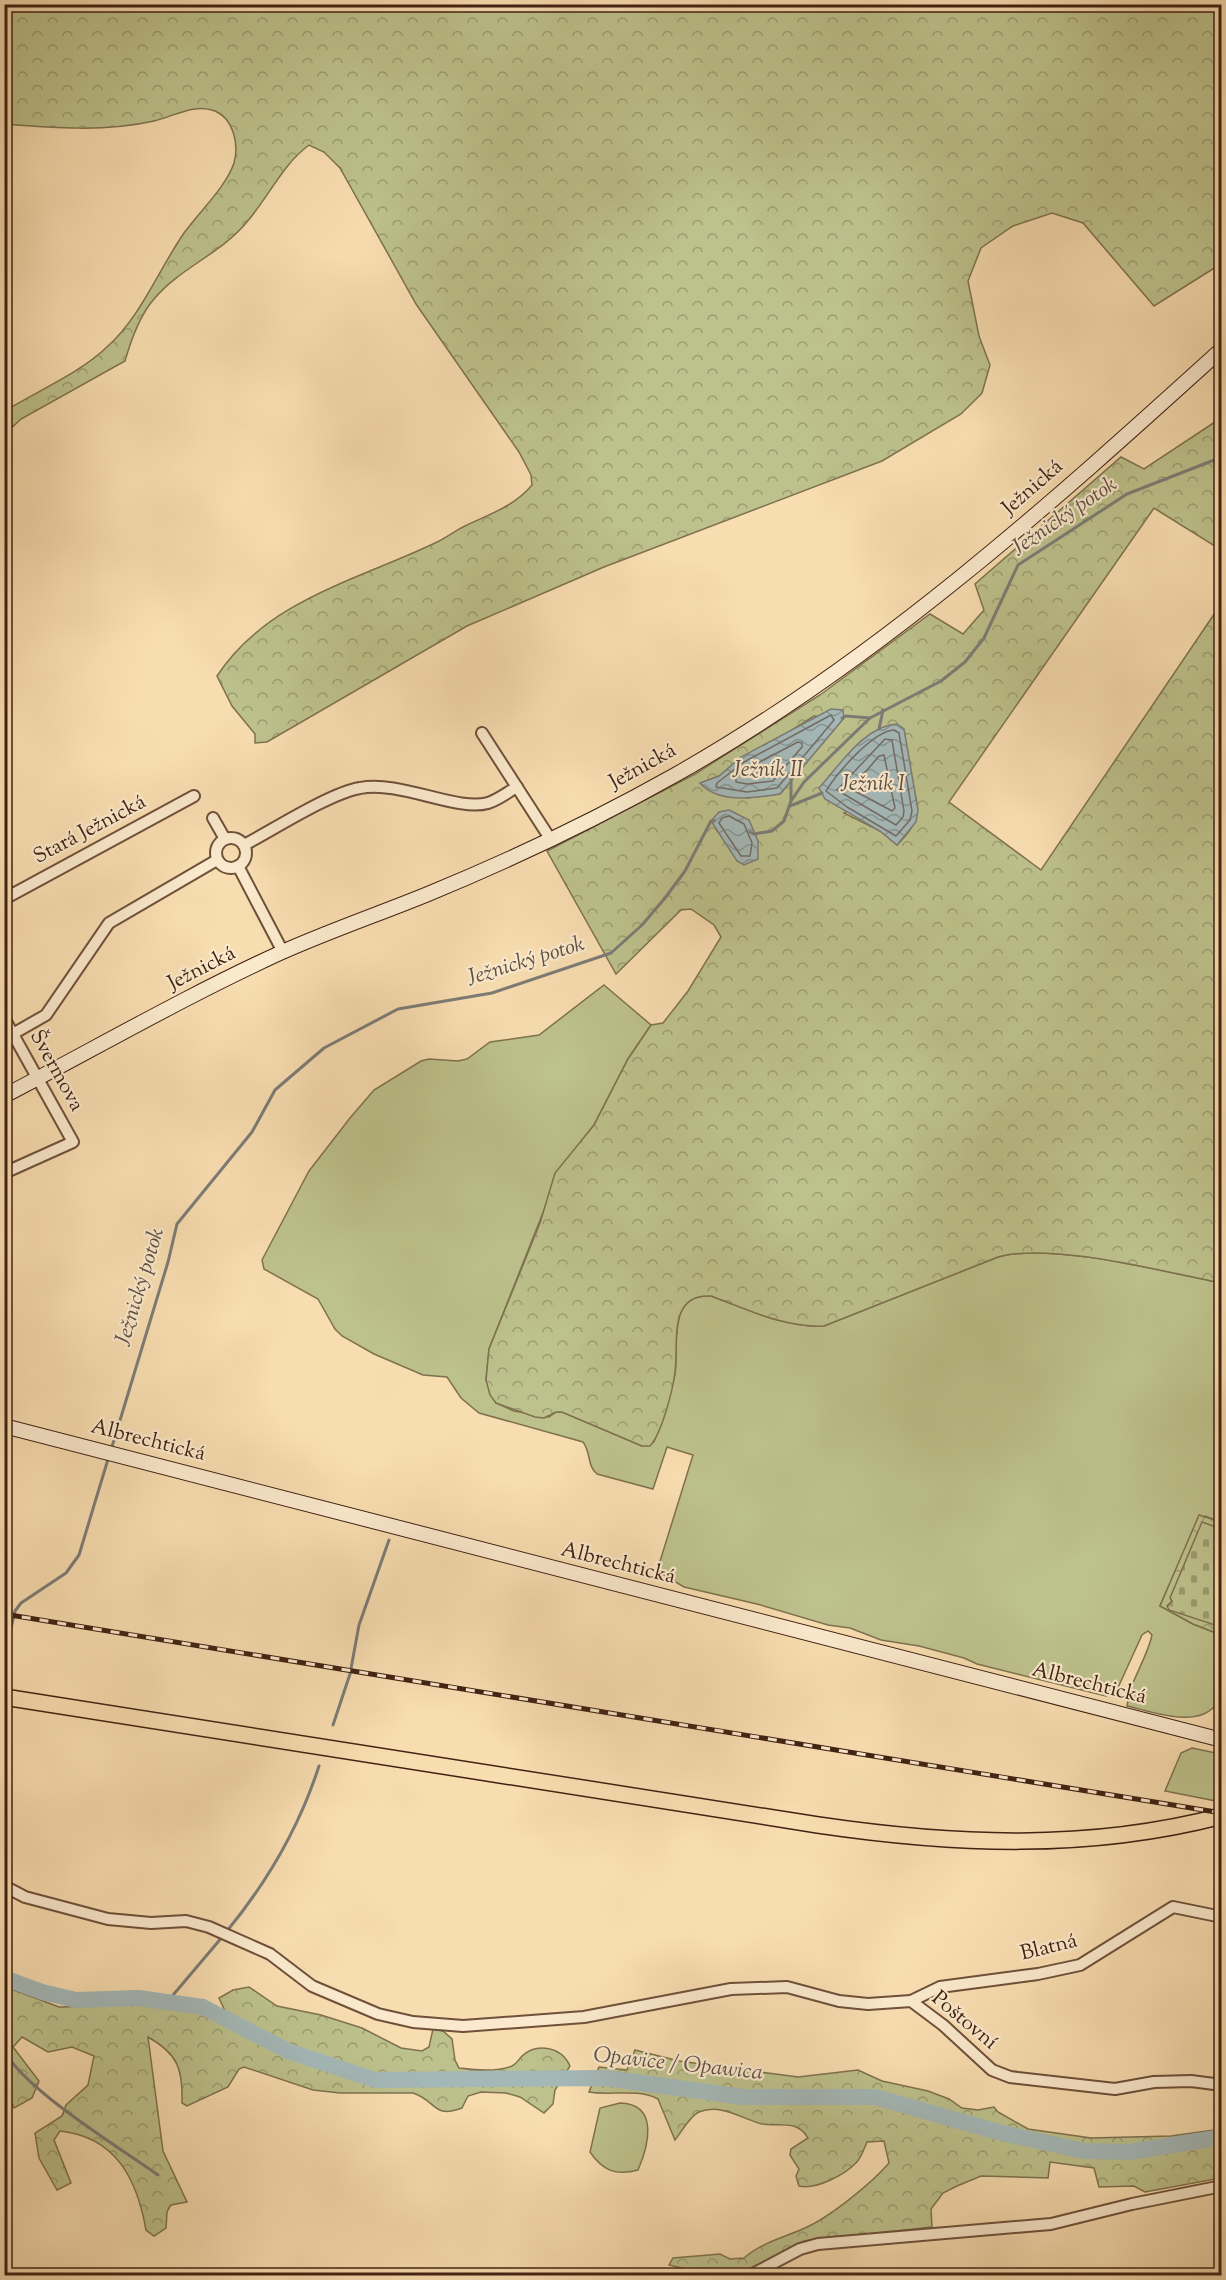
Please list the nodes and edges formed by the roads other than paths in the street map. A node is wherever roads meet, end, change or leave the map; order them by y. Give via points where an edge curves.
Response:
1 (1221, 349) edge
2 (482, 733) dead end
3 (517, 788) junction
4 (194, 796) dead end
5 (213, 818) dead end
6 (225, 839) junction
7 (551, 840) junction
8 (244, 845) junction
9 (218, 860) junction
10 (238, 866) junction
11 (4, 899) edge
12 (283, 952) junction
13 (4, 1018) edge
14 (9, 1036) edge
15 (38, 1078) junction
16 (4, 1096) edge
17 (4, 1173) edge
18 (4, 1426) edge
19 (4, 1697) edge
20 (1221, 1740) edge
21 (1221, 1816) edge
22 (4, 1886) edge
23 (1221, 1917) edge
24 (911, 2001) junction
25 (1221, 2085) edge
26 (1221, 2186) edge
27 (749, 2276) edge

1 - 7 street, Ježnická via 978,563 859,657 676,774
2 - 3 street
3 - 7 street
3 - 8 street via 489,802 472,804 396,788 360,788
4 - 11 street, Stará Ježnická
5 - 6 street
6 - 8 street via 239,840
6 - 9 street via 216,852
7 - 12 street, Ježnická
8 - 10 street via 246,853
9 - 10 street via 230,868
9 - 14 street via 109,923 46,1015
10 - 12 street
12 - 15 street, Ježnická
13 - 14 street, Švermova
14 - 15 street, Švermova
15 - 16 street, Ježnická
15 - 17 street, Švermova via 73,1142
18 - 20 street, Albrechtická
19 - 21 main road via 890,1835 957,1841 1074,1841 1158,1830
22 - 24 street, Poštovní via 25,1897 108,1919 186,1921 220,1932 270,1954 312,1986 370,2011 413,2022 463,2026 584,2017 760,1987 787,1987 839,2001 868,2004
23 - 24 street, Blatná via 1173,1907 1080,1965 940,1987
24 - 25 street, Poštovní via 992,2070 1010,2077 1115,2089 1173,2082
26 - 27 street via 1051,2224 818,2244 800,2249

